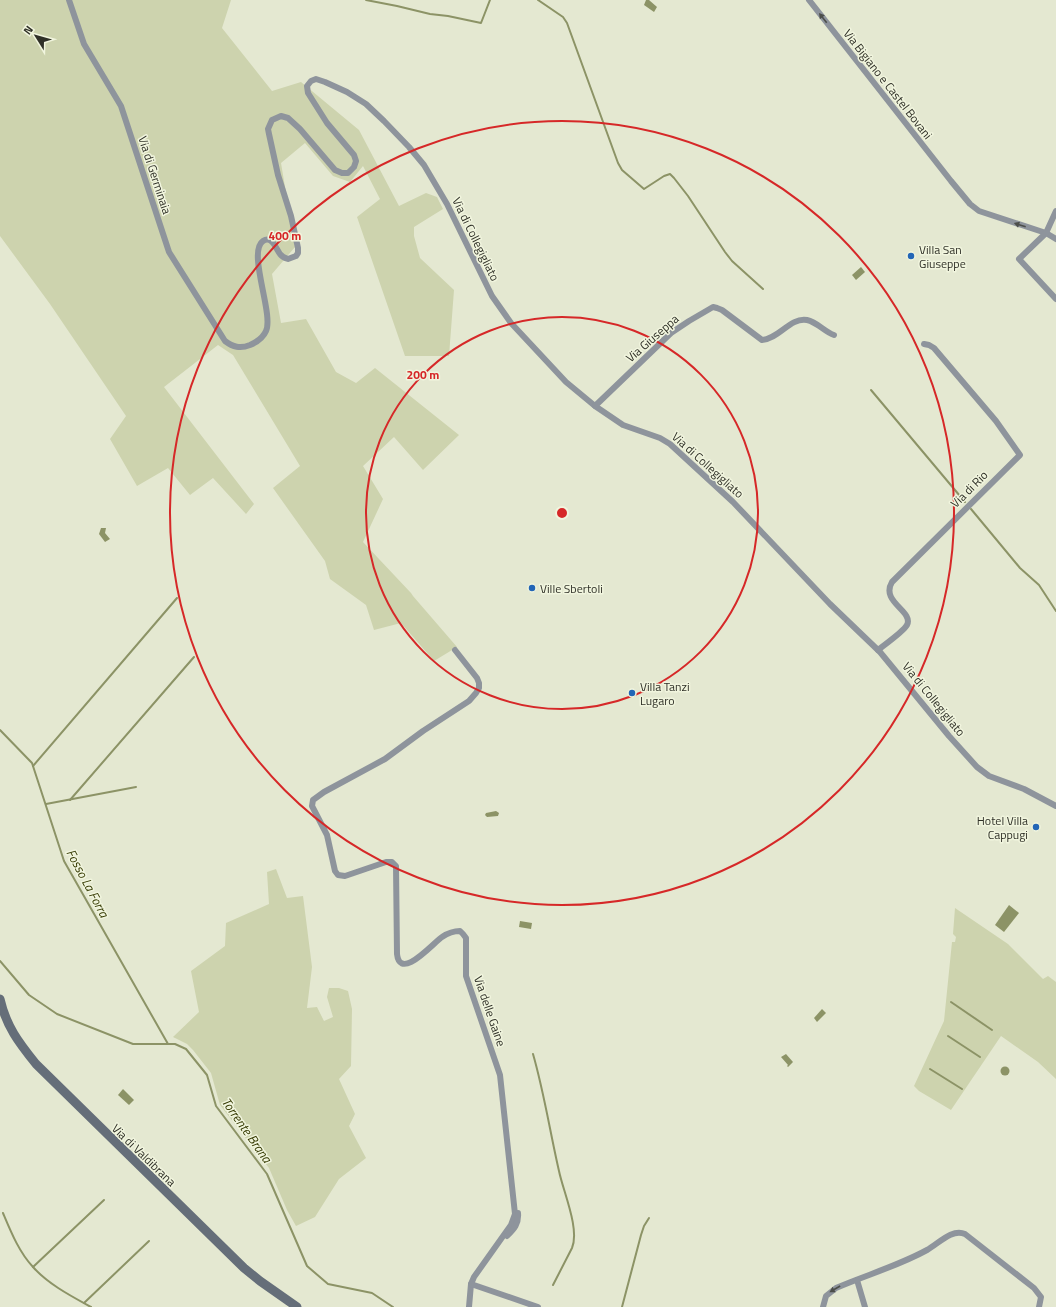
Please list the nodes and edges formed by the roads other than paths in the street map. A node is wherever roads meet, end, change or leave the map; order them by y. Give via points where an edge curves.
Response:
1 (69, 0) edge
2 (809, 0) edge
3 (1056, 211) edge
4 (1046, 233) junction
5 (1056, 239) edge
6 (1056, 298) edge
7 (834, 335) dead end
8 (924, 344) dead end
9 (236, 347) joint
10 (595, 406) junction
11 (455, 650) dead end
12 (878, 650) junction
13 (1056, 806) edge
14 (0, 999) edge
15 (856, 1280) junction
16 (472, 1284) junction
17 (297, 1307) edge
18 (469, 1307) edge
19 (538, 1307) edge
20 (823, 1307) edge
21 (865, 1307) edge
22 (1040, 1307) edge

1 - 9 street, Via di Germinaia via 84,44 121,106 169,252 222,337 228,344
4 -> 2 street, Via Bigiano e Castel Bovani via 979,211 970,204 950,182
3 - 4 street
4 - 5 street, Via Bigiano e Castel Bovani
4 - 6 street via 1019,259
7 - 10 street, Via Giuseppa via 803,320 771,338 762,340 722,310 713,307 671,333
8 - 12 street, Via di Rio via 934,348 996,421 1020,455 892,582 890,596 907,617 907,623
9 - 10 street, Via di Collegigliato via 258,341 268,327 259,269 260,245 266,240 270,241 281,255 288,259 296,256 298,250 269,134 268,129 272,120 281,116 288,118 338,172 348,173 356,161 352,151 327,123 308,93 309,83 319,80 356,97 409,147 430,173 500,309 566,382
10 - 12 street, Via di Collegigliato via 623,426 660,438 674,447 733,502 830,604
11 - 16 street, Via delle Gaine via 477,678 479,688 474,696 385,759 324,792 313,800 312,806 329,839 337,874 342,876 384,862 396,865 397,954 402,963 414,962 436,941 450,933 460,931 465,936 466,976 500,1075 518,1215 512,1231 498,1243
12 - 13 street, Via di Collegigliato via 973,763 996,779 1018,786
14 - 17 street, Via di Valdibrana via 4,1016 14,1035 36,1064 244,1268
15 -> 20 street via 829,1293
15 - 21 street
15 - 22 street via 911,1258 951,1234 959,1232 1034,1288 1041,1297
16 - 18 street, Via delle Gaine
16 - 19 street

